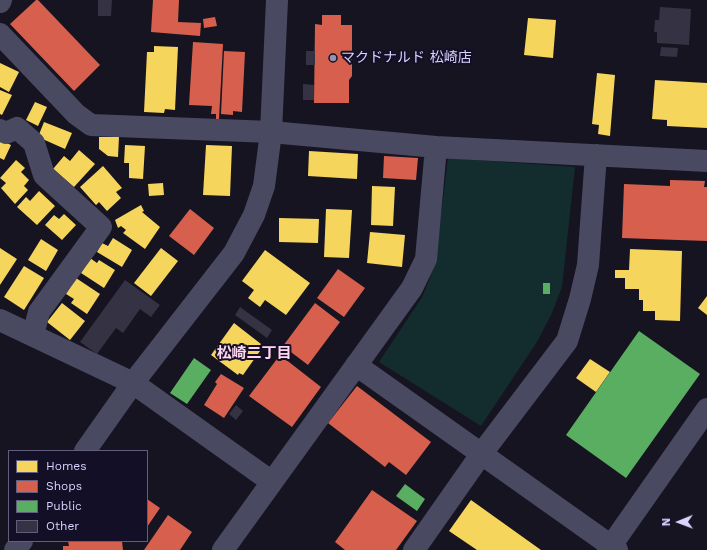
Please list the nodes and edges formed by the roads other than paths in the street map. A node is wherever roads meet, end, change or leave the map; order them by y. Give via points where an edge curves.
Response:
1 (277, 0) edge
2 (0, 34) edge
3 (0, 130) edge
4 (271, 132) junction
5 (436, 146) junction
6 (596, 155) junction
7 (707, 160) edge
8 (0, 320) edge
9 (33, 335) junction
10 (356, 365) junction
11 (133, 383) junction
12 (707, 409) edge
13 (86, 450) edge
14 (482, 453) junction
15 (272, 482) junction
16 (612, 549) edge
17 (223, 550) edge
18 (414, 550) edge

1 - 4 street
2 - 4 street via 76,114 91,125
3 - 9 street via 6,133 17,128 34,143 44,175 101,227 39,312
4 - 5 street
4 - 11 street via 264,186 254,216 234,253
5 - 6 street
5 - 10 street via 426,259 412,288
6 - 7 street
6 - 14 street via 588,265 567,341
8 - 9 street
9 - 11 street
10 - 14 street
10 - 15 street
11 - 13 street
11 - 15 street
12 - 16 street
14 - 16 street
14 - 18 street
15 - 17 street

